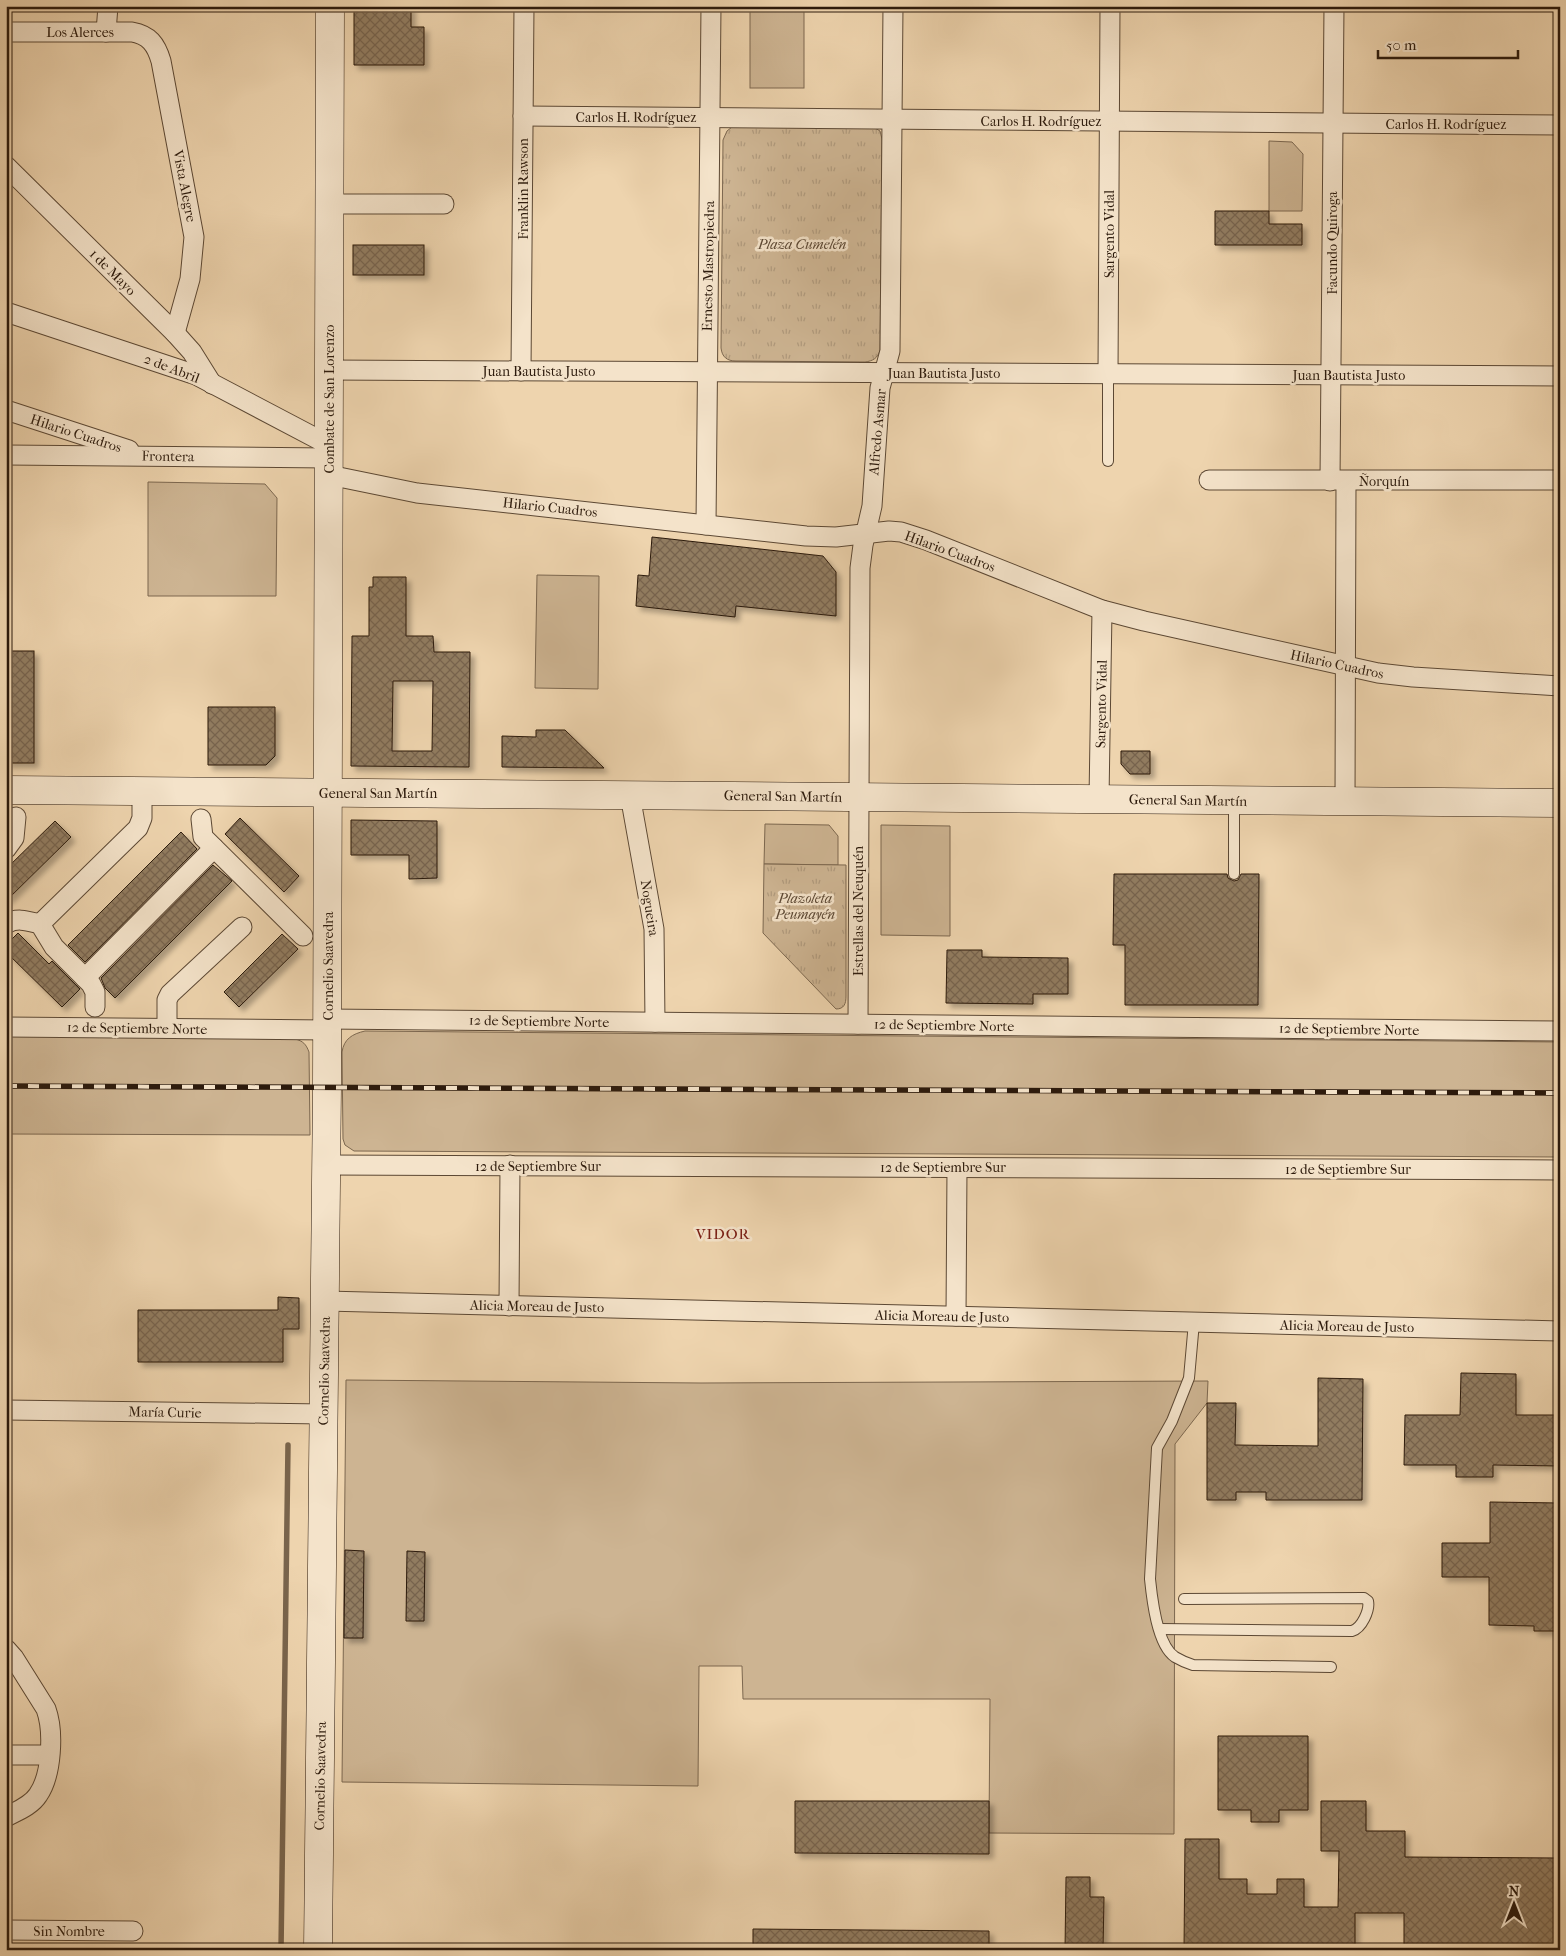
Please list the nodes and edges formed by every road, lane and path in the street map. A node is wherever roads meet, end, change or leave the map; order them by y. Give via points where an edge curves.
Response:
1 (108, 6) edge
2 (330, 6) edge
3 (524, 6) edge
4 (711, 6) edge
5 (893, 6) edge
6 (1110, 6) edge
7 (1334, 6) edge
8 (6, 32) edge
9 (106, 32) junction
10 (151, 41) joint
11 (523, 116) junction
12 (710, 118) junction
13 (892, 119) junction
14 (1110, 121) junction
15 (1333, 123) junction
16 (1560, 125) edge
17 (6, 166) edge
18 (330, 204) junction
19 (444, 204) dead end
20 (6, 312) edge
21 (175, 333) junction
22 (329, 370) junction
23 (521, 371) junction
24 (707, 372) junction
25 (884, 373) junction
26 (1108, 374) junction
27 (1330, 375) junction
28 (1560, 376) edge
29 (212, 384) junction
30 (6, 410) edge
31 (6, 455) edge
32 (146, 456) junction
33 (329, 459) junction
34 (1108, 461) dead end
35 (1209, 480) dead end
36 (1338, 480) junction
37 (1560, 480) edge
38 (706, 525) junction
39 (866, 534) junction
40 (1102, 610) junction
41 (1345, 667) junction
42 (1560, 686) edge
43 (6, 790) edge
44 (142, 791) junction
45 (328, 792) junction
46 (630, 795) junction
47 (859, 797) junction
48 (1099, 799) junction
49 (1234, 800) junction
50 (1345, 801) junction
51 (1560, 803) edge
52 (16, 817) dead end
53 (201, 819) dead end
54 (214, 848) junction
55 (6, 849) edge
56 (1234, 874) dead end
57 (6, 924) edge
58 (40, 924) junction
59 (242, 927) dead end
60 (303, 936) dead end
61 (85, 978) junction
62 (96, 1007) dead end
63 (655, 1022) junction
64 (327, 1024) junction
65 (858, 1024) junction
66 (6, 1027) edge
67 (167, 1028) junction
68 (1560, 1030) edge
69 (326, 1165) junction
70 (510, 1165) junction
71 (957, 1168) junction
72 (1560, 1170) edge
73 (325, 1302) junction
74 (509, 1306) junction
75 (956, 1316) junction
76 (1194, 1322) junction
77 (1560, 1331) edge
78 (6, 1410) edge
79 (324, 1414) junction
80 (1184, 1599) dead end
81 (1160, 1630) junction
82 (6, 1649) edge
83 (1331, 1667) dead end
84 (6, 1755) edge
85 (50, 1755) junction
86 (6, 1817) edge
87 (6, 1930) edge
88 (132, 1931) dead end
89 (318, 1950) edge

1 - 9 street
2 - 18 main road, Combate de San Lorenzo
3 - 11 street, Franklin Rawson
4 - 12 street, Ernesto Mastropiedra
5 - 13 street, Alfredo Asmar
6 - 14 street, Sargento Vidal
7 - 15 street, Facundo Quiroga
8 - 9 street, Los Alerces
9 - 10 street, Los Alerces via 139,34
10 - 21 street, Vista Alegre via 161,61 194,237 191,272
11 - 12 street, Carlos H. Rodríguez
11 - 23 street, Franklin Rawson
12 - 13 street, Carlos H. Rodríguez
12 - 24 street, Ernesto Mastropiedra
13 - 14 street, Carlos H. Rodríguez
13 - 25 street, Alfredo Asmar via 890,351
14 - 15 street, Carlos H. Rodríguez
14 - 26 street, Sargento Vidal
15 - 16 street, Carlos H. Rodríguez
15 - 27 street, Facundo Quiroga
17 - 21 street, 1 de Mayo
18 - 19 street
18 - 22 main road, Combate de San Lorenzo
20 - 29 street, 2 de Abril via 177,368
21 - 29 street, 1 de Mayo via 192,352
22 - 23 street, Juan Bautista Justo
22 - 33 main road, Combate de San Lorenzo
23 - 24 street, Juan Bautista Justo
24 - 25 street, Juan Bautista Justo
24 - 38 street, Ernesto Mastropiedra
25 - 26 street, Juan Bautista Justo
25 - 39 street, Alfredo Asmar via 879,396 872,506
26 - 27 street, Juan Bautista Justo
26 - 34 lane, Sargento Vidal
27 - 28 street, Juan Bautista Justo
27 - 36 street, Facundo Quiroga
29 - 33 street, 2 de Abril
30 - 32 street, Hilario Cuadros
31 - 32 street, Frontera
32 - 33 street, Frontera
33 - 38 street, Hilario Cuadros via 379,486 417,493
33 - 45 main road, Combate de San Lorenzo
35 - 36 street, Ñorquín
36 - 37 street, Ñorquín
36 - 41 street, Facundo Quiroga
38 - 39 street, Hilario Cuadros via 814,537
39 - 40 street, Hilario Cuadros via 889,531 914,536
39 - 47 street, Alfredo Asmar via 860,568
40 - 41 street, Hilario Cuadros
40 - 48 street, Sargento Vidal
41 - 42 street, Hilario Cuadros via 1395,676
41 - 50 street, Facundo Quiroga
43 - 44 main road, General San Martín
44 - 45 main road, General San Martín
44 - 58 street via 142,818 138,828
45 - 46 main road, General San Martín
45 - 64 main road, Cornelio Saavedra
46 - 47 main road, General San Martín
46 - 63 street, Nogueira via 654,930
47 - 48 main road, General San Martín
47 - 65 street, Estrellas del Neuquén
48 - 49 main road, General San Martín
49 - 50 main road, General San Martín
49 - 56 lane
50 - 51 main road, General San Martín
52 - 55 street via 14,838
53 - 54 street via 203,837
54 - 60 street
54 - 61 street
57 - 58 street via 13,920
58 - 61 street via 54,947
59 - 67 street via 170,994
61 - 62 street via 95,992
63 - 64 street, 12 de Septiembre Norte
63 - 65 street, 12 de Septiembre Norte
64 - 67 street, 12 de Septiembre Norte
64 - 69 main road, Cornelio Saavedra
65 - 68 street, 12 de Septiembre Norte
66 - 67 street, 12 de Septiembre Norte
69 - 70 street, 12 de Septiembre Sur
69 - 73 main road, Cornelio Saavedra
70 - 71 street, 12 de Septiembre Sur
70 - 74 street
71 - 72 street, 12 de Septiembre Sur
71 - 75 street
73 - 74 street, Alicia Moreau de Justo
73 - 79 main road, Cornelio Saavedra
74 - 75 street, Alicia Moreau de Justo
75 - 76 street, Alicia Moreau de Justo
76 - 77 street, Alicia Moreau de Justo
76 - 81 lane via 1189,1378 1157,1448 1150,1579
78 - 79 street, María Curie
79 - 89 main road, Cornelio Saavedra
80 - 81 lane via 1364,1598 1369,1605 1360,1626 1352,1631
81 - 83 lane via 1174,1656 1193,1665
82 - 85 street via 46,1709 51,1727
84 - 85 street
85 - 86 street via 38,1795
87 - 88 street, Sin Nombre

